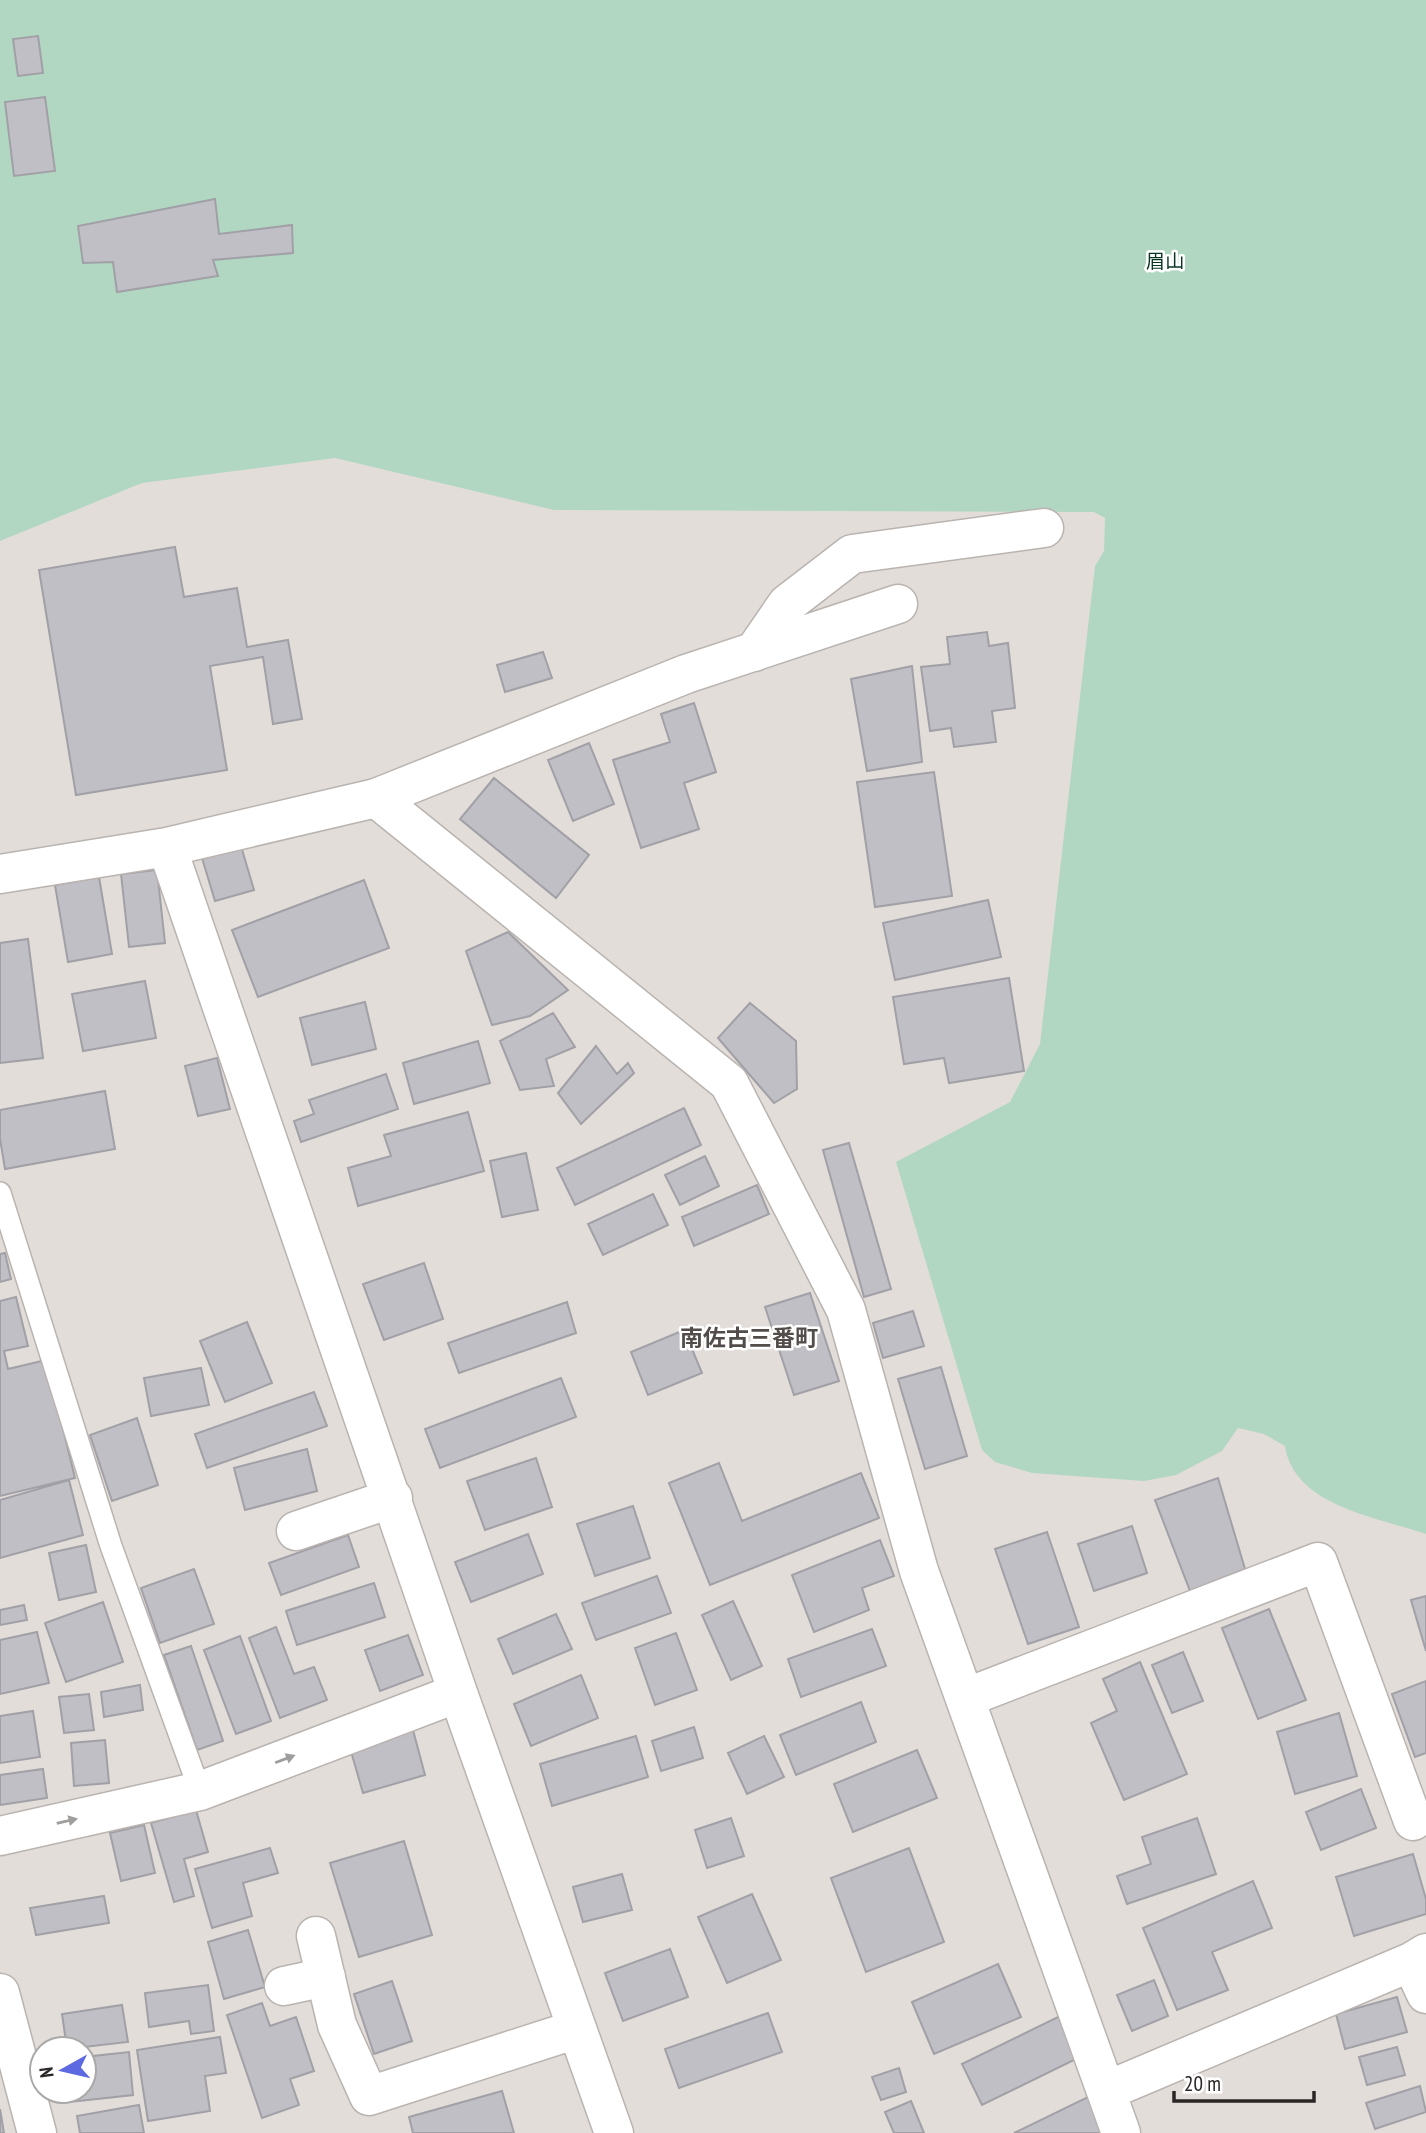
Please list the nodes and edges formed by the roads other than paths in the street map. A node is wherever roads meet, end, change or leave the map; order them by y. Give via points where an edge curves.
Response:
1 (1044, 528) dead end
2 (898, 604) dead end
3 (754, 652) junction
4 (376, 798) junction
5 (167, 847) junction
6 (0, 874) edge
7 (0, 1193) edge
8 (393, 1497) junction
9 (296, 1531) dead end
10 (458, 1693) junction
11 (965, 1698) junction
12 (200, 1791) junction
13 (1413, 1821) dead end
14 (0, 1836) edge
15 (316, 1936) dead end
16 (1421, 1970) edge
17 (326, 1977) junction
18 (284, 1986) dead end
19 (0, 1993) edge
20 (577, 2029) junction
21 (11, 2075) edge
22 (1106, 2091) junction
23 (37, 2133) edge
24 (614, 2133) edge
25 (1121, 2133) edge

1 - 3 street via 852,554 787,604
2 - 3 street
3 - 4 street
4 - 5 street
4 - 11 street via 729,1083 846,1310 919,1571
5 - 6 street
5 - 8 street
7 - 12 lane via 111,1546
8 - 9 street
8 - 10 street
12 -> 10 street
10 - 20 street
11 - 13 street via 1318,1562
11 - 22 street
14 -> 12 street
15 - 17 street
16 - 22 street
17 - 18 street
17 - 20 street via 337,2025 369,2096
19 - 21 street
20 - 24 street
21 - 23 street
22 - 25 street

